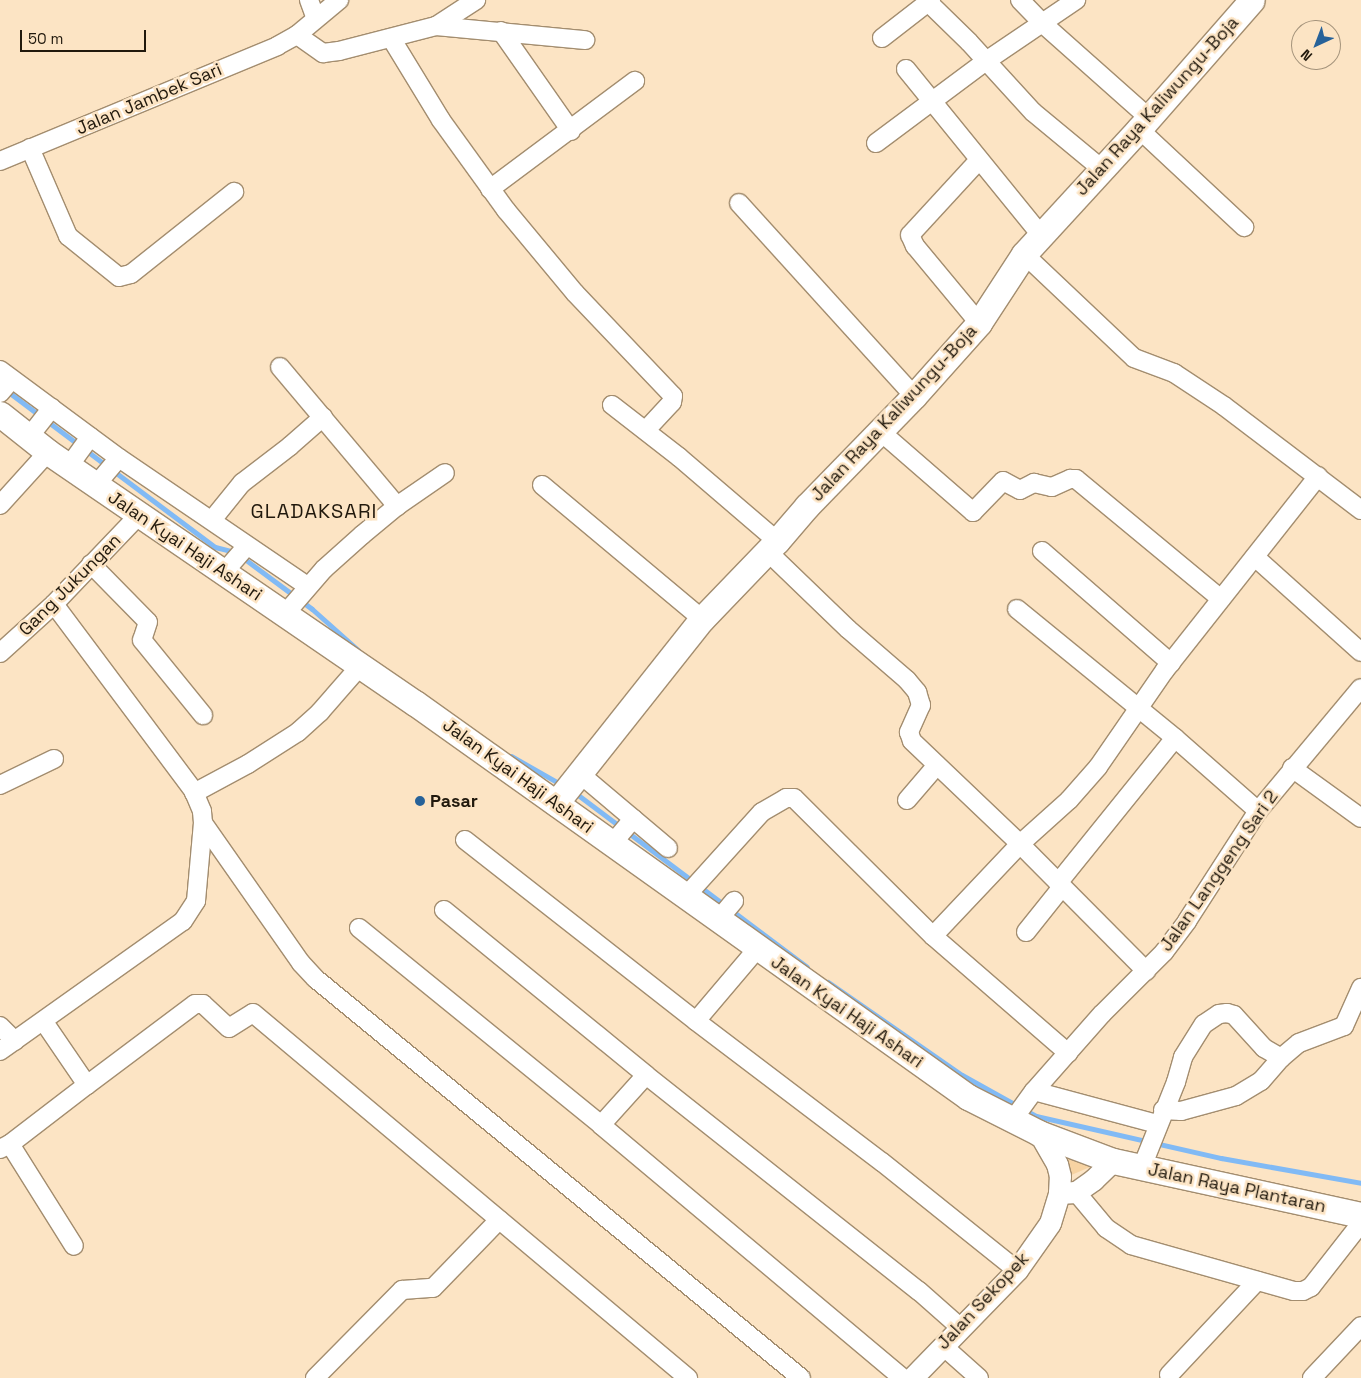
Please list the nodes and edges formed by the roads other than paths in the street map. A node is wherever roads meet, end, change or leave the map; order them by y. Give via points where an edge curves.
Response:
1 (309, 0) edge
2 (339, 0) edge
3 (476, 0) edge
4 (1020, 0) edge
5 (1076, 0) edge
6 (1252, 0) edge
7 (930, 1) edge
8 (316, 19) junction
9 (1041, 22) junction
10 (436, 26) junction
11 (502, 31) junction
12 (298, 34) junction
13 (391, 38) junction
14 (882, 38) dead end
15 (584, 40) dead end
16 (986, 60) junction
17 (906, 69) dead end
18 (635, 81) dead end
19 (931, 100) junction
20 (1144, 123) junction
21 (571, 131) junction
22 (876, 143) dead end
23 (30, 148) junction
24 (979, 160) junction
25 (0, 161) edge
26 (1102, 170) junction
27 (490, 189) junction
28 (234, 192) dead end
29 (739, 203) dead end
30 (1244, 227) dead end
31 (1041, 235) junction
32 (1024, 254) junction
33 (979, 323) junction
34 (280, 367) dead end
35 (6, 375) edge
36 (0, 393) edge
37 (914, 396) junction
38 (612, 405) dead end
39 (52, 408) junction
40 (0, 414) edge
41 (324, 417) junction
42 (646, 430) junction
43 (881, 432) junction
44 (90, 437) junction
45 (38, 439) junction
46 (119, 458) junction
47 (72, 462) junction
48 (445, 473) dead end
49 (1318, 476) junction
50 (100, 481) junction
51 (542, 485) dead end
52 (0, 505) edge
53 (397, 506) junction
54 (1361, 510) edge
55 (139, 515) junction
56 (212, 520) junction
57 (772, 546) junction
58 (243, 550) dead end
59 (1042, 551) dead end
60 (1255, 557) junction
61 (91, 564) junction
62 (228, 568) junction
63 (306, 588) junction
64 (1222, 599) junction
65 (54, 604) junction
66 (288, 609) junction
67 (1017, 609) dead end
68 (702, 619) junction
69 (1361, 652) edge
70 (0, 653) edge
71 (1171, 663) junction
72 (361, 665) junction
73 (1361, 688) edge
74 (1139, 708) junction
75 (203, 715) dead end
76 (1175, 738) junction
77 (54, 759) dead end
78 (937, 765) junction
79 (1292, 768) junction
80 (0, 785) edge
81 (569, 786) junction
82 (194, 793) junction
83 (906, 800) dead end
84 (1258, 811) junction
85 (1361, 818) edge
86 (203, 823) junction
87 (623, 831) junction
88 (465, 840) dead end
89 (1020, 844) junction
90 (668, 848) dead end
91 (1060, 885) junction
92 (688, 894) junction
93 (444, 910) dead end
94 (359, 928) dead end
95 (1026, 932) dead end
96 (933, 936) junction
97 (758, 948) junction
98 (1146, 971) junction
99 (1361, 988) edge
100 (696, 1021) junction
101 (44, 1022) junction
102 (0, 1026) edge
103 (15, 1041) junction
104 (0, 1051) edge
105 (1068, 1053) junction
106 (1280, 1058) junction
107 (646, 1075) junction
108 (87, 1085) junction
109 (1033, 1092) junction
110 (1016, 1115) junction
111 (601, 1124) junction
112 (1157, 1127) junction
113 (1039, 1133) junction
114 (5, 1147) edge
115 (1113, 1161) junction
116 (1142, 1167) junction
117 (1068, 1192) junction
118 (1361, 1215) edge
119 (499, 1220) junction
120 (1361, 1223) edge
121 (74, 1246) dead end
122 (1016, 1270) junction
123 (1257, 1281) junction
124 (1361, 1326) edge
125 (962, 1329) junction
126 (943, 1346) junction
127 (1169, 1375) dead end
128 (315, 1378) edge
129 (688, 1378) edge
130 (801, 1378) edge
131 (903, 1378) edge
132 (912, 1378) edge
133 (979, 1378) edge
134 (1312, 1378) edge

1 - 8 street
2 - 8 street, Jalan Jambek Sari
3 - 10 street
4 - 9 street
5 - 9 street
6 - 20 main road, Jalan Raya Kaliwungu-Boja
7 - 14 street
7 - 16 street
8 - 12 street, Jalan Jambek Sari
9 - 16 street
9 - 20 street
10 - 11 street
10 - 13 street
11 - 15 street
11 - 21 street
12 - 13 street via 323,53
12 - 23 street, Jalan Jambek Sari via 277,46
13 - 27 street via 441,120
16 - 19 street
16 - 26 street via 1033,112
17 - 19 street
18 - 21 street
19 - 22 street
19 - 24 street
20 - 26 main road, Jalan Raya Kaliwungu-Boja
20 - 30 street
21 - 27 street
23 - 25 street, Jalan Jambek Sari
23 - 28 street via 68,236 119,277 131,274
24 - 31 street
24 - 33 street via 910,235 915,246
26 - 31 main road, Jalan Raya Kaliwungu-Boja
27 - 42 street via 575,293 673,396 672,402
29 - 37 street
31 - 32 main road, Jalan Raya Kaliwungu-Boja
32 - 33 main road, Jalan Raya Kaliwungu-Boja
32 - 49 street via 1134,358 1174,373
33 - 37 main road, Jalan Raya Kaliwungu-Boja
34 - 41 street
35 - 36 street
35 - 39 street
37 - 43 main road, Jalan Raya Kaliwungu-Boja
38 - 42 street
39 - 44 street
39 - 45 street
40 - 45 main road, Jalan Kyai Haji Ashari
41 - 53 street
41 - 56 street via 242,483
42 - 57 street
43 - 57 main road, Jalan Raya Kaliwungu-Boja
43 - 64 street via 973,512 1004,482 1020,490 1034,483 1052,487 1076,479
44 - 46 street
44 - 47 street
45 - 47 main road, Jalan Kyai Haji Ashari
45 - 52 street
46 - 50 street
46 - 56 street
47 - 50 main road, Jalan Kyai Haji Ashari
48 - 53 street
49 - 54 street
49 - 60 street
50 - 55 main road, Jalan Kyai Haji Ashari
51 - 68 street
53 - 63 street
55 - 61 street, Gang Jukungan
55 - 62 main road, Jalan Kyai Haji Ashari
56 - 63 street
57 - 68 main road, Jalan Raya Kaliwungu-Boja
57 - 78 street via 848,628 907,680 922,705 910,736
58 - 62 street
59 - 71 street
60 - 64 street
60 - 69 street
61 - 65 street, Gang Jukungan
61 - 75 street via 148,622 142,640
62 - 66 main road, Jalan Kyai Haji Ashari
63 - 66 street
64 - 71 street
65 - 70 street, Gang Jukungan
65 - 82 street
66 - 72 main road, Jalan Kyai Haji Ashari
67 - 74 street
68 - 81 main road, Jalan Raya Kaliwungu-Boja
71 - 74 street
72 - 81 main road, Jalan Kyai Haji Ashari
72 - 82 street via 298,732
73 - 79 street, Jalan Langgeng Sari 2
74 - 76 street
74 - 89 street via 1098,767 1069,800
76 - 84 street
76 - 91 street
77 - 80 street
78 - 83 street
78 - 89 street
79 - 84 street, Jalan Langgeng Sari 2
79 - 85 street
81 - 87 main road, Jalan Kyai Haji Ashari
81 - 87 street
82 - 86 street
84 - 98 street, Jalan Langgeng Sari 2 via 1187,921
86 - 101 street via 196,901 183,921
86 - 130 street via 301,963 316,979
87 - 90 street
87 - 92 main road, Jalan Kyai Haji Ashari
88 - 100 street
89 - 91 street
89 - 96 street
91 - 95 street
91 - 98 street
92 - 96 street via 768,806 790,797
92 - 97 main road, Jalan Kyai Haji Ashari via 725,911
93 - 107 street
94 - 111 street
96 - 105 street
97 - 100 street
97 - 110 main road, Jalan Kyai Haji Ashari via 968,1097
98 - 105 street, Jalan Langgeng Sari 2
99 - 106 street via 1344,1026 1299,1043
100 - 122 street via 874,1156
101 - 103 street
101 - 108 street
102 - 103 street
103 - 104 street
105 - 109 street, Jalan Langgeng Sari 2
106 - 112 street via 1261,1081 1236,1096 1181,1112
106 - 112 street via 1264,1048 1234,1015 1220,1014 1204,1024 1183,1057
107 - 111 street
107 - 125 street via 919,1291
108 - 114 street
108 - 119 street via 195,1004 203,1004 228,1028 253,1013
109 - 110 street, Jalan Langgeng Sari 2
109 - 112 street
110 - 113 main road, Jalan Kyai Haji Ashari
111 - 131 street
112 - 116 street
113 - 115 main road, Jalan Raya Plantaran
113 - 117 street
114 - 121 street
115 - 116 main road, Jalan Raya Plantaran
115 - 117 street
116 - 118 main road, Jalan Raya Plantaran
117 - 122 street, Jalan Sekopek
117 - 123 street via 1106,1228 1132,1245
119 - 128 street via 433,1288 402,1290
119 - 129 street
120 - 123 street via 1312,1287 1294,1291
122 - 125 street, Jalan Sekopek
123 - 127 street
124 - 134 street
125 - 126 street, Jalan Sekopek
126 - 132 street, Jalan Sekopek
126 - 133 street

